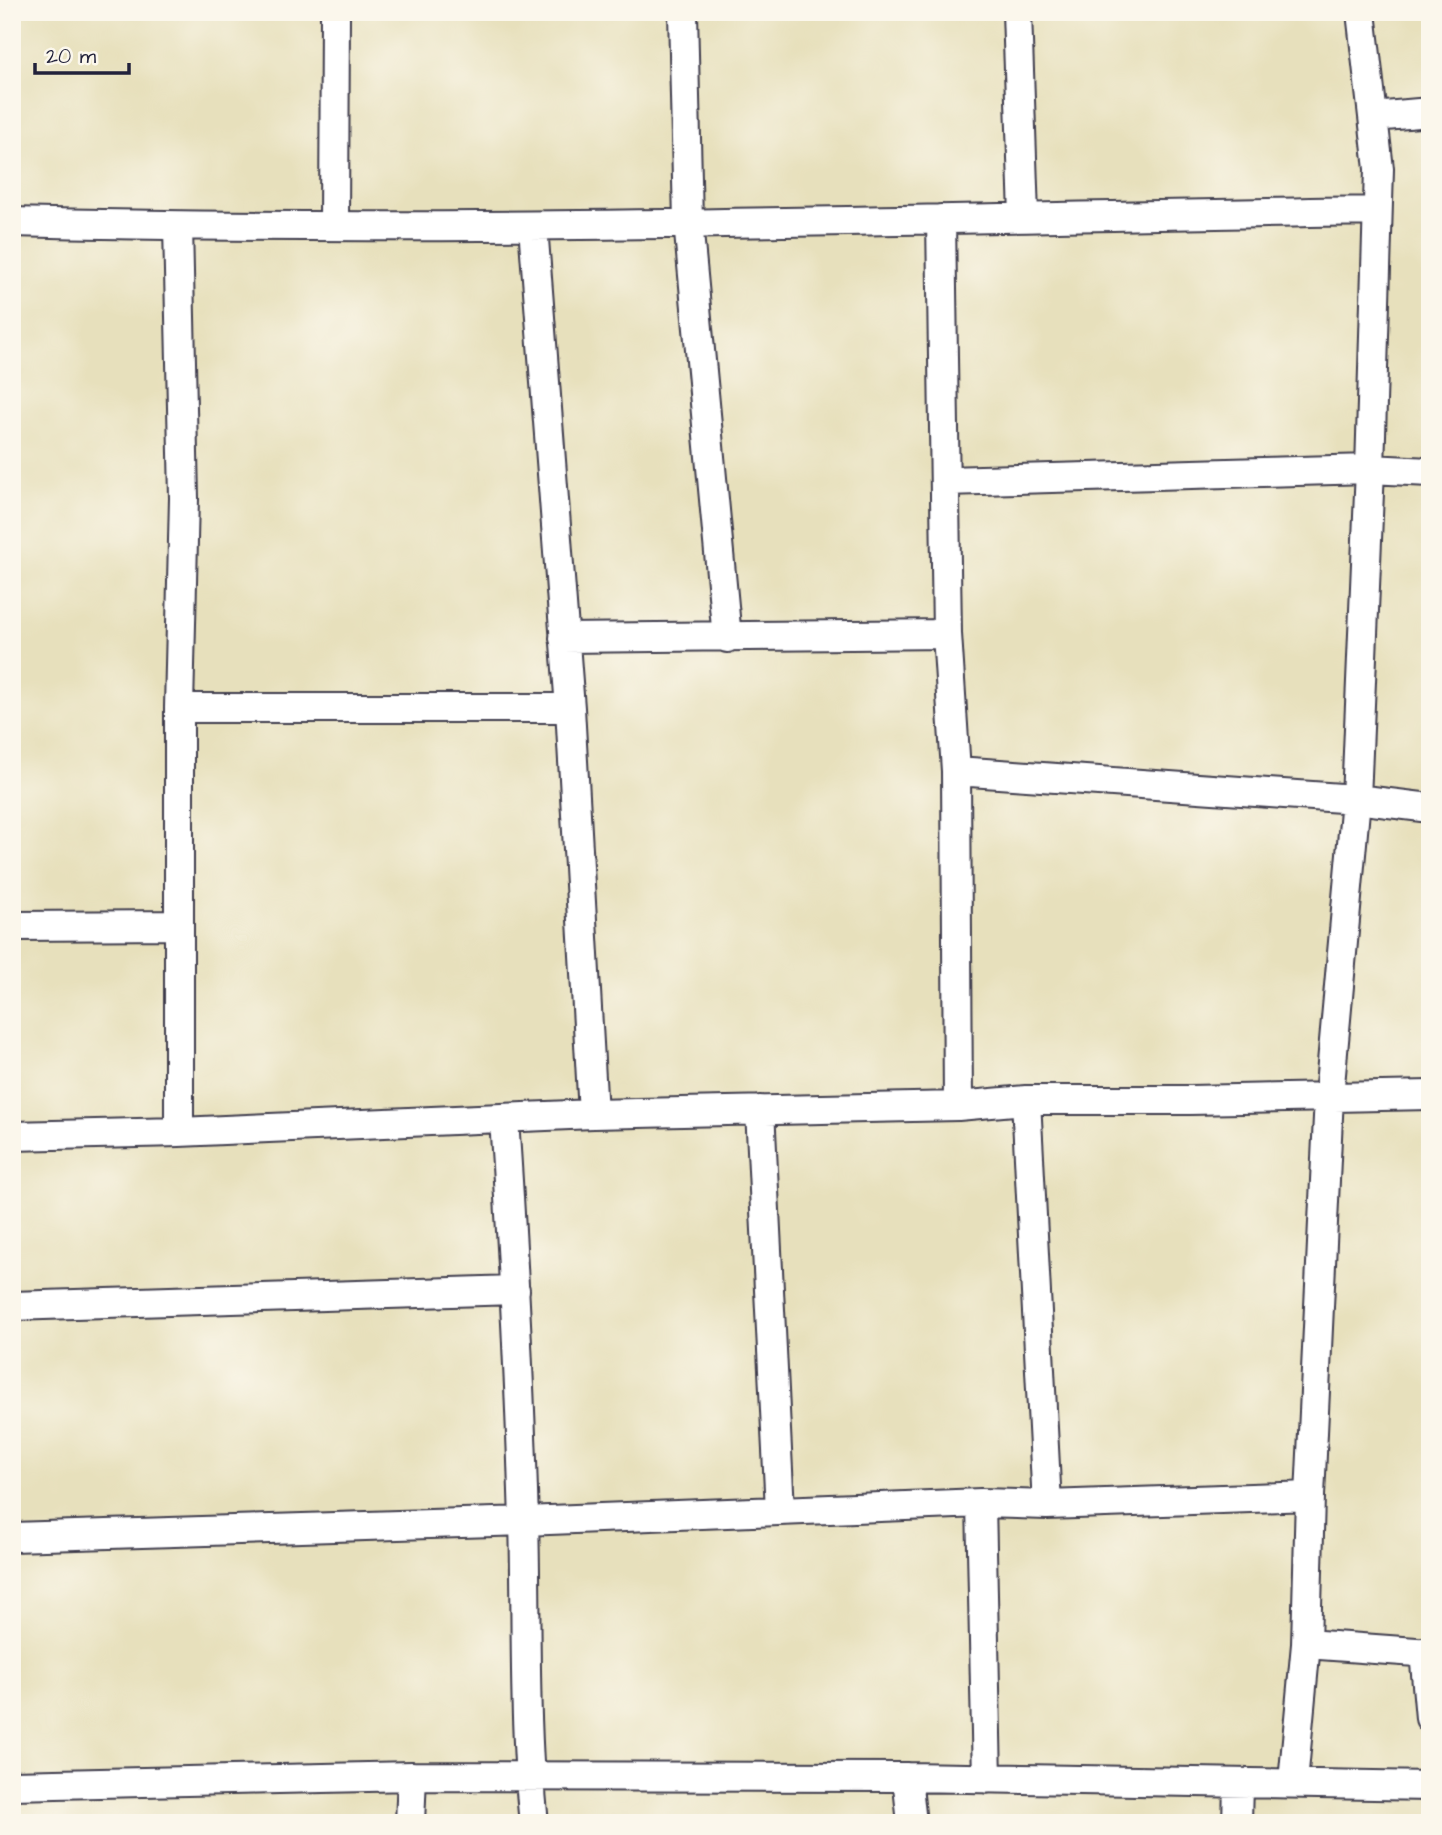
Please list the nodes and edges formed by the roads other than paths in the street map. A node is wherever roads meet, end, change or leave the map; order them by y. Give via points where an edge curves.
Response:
1 (335, 12) edge
2 (684, 12) edge
3 (1017, 12) edge
4 (1361, 12) edge
5 (1430, 112) edge
6 (1374, 117) junction
7 (1377, 211) junction
8 (1024, 216) junction
9 (941, 219) junction
10 (12, 222) edge
11 (688, 222) junction
12 (178, 226) junction
13 (334, 226) junction
14 (533, 226) junction
15 (1370, 469) junction
16 (1430, 472) edge
17 (945, 481) junction
18 (947, 634) junction
19 (564, 638) junction
20 (727, 638) junction
21 (179, 708) junction
22 (570, 708) junction
23 (956, 771) junction
24 (1356, 799) junction
25 (1430, 808) edge
26 (178, 925) junction
27 (12, 926) edge
28 (1430, 1095) edge
29 (1329, 1096) junction
30 (1026, 1100) junction
31 (958, 1106) junction
32 (760, 1110) junction
33 (593, 1114) junction
34 (504, 1119) junction
35 (179, 1132) junction
36 (12, 1136) edge
37 (515, 1290) junction
38 (12, 1306) edge
39 (1310, 1496) junction
40 (981, 1503) junction
41 (1047, 1505) junction
42 (780, 1510) junction
43 (524, 1521) junction
44 (12, 1537) edge
45 (1306, 1643) junction
46 (1427, 1653) edge
47 (1430, 1718) edge
48 (412, 1776) junction
49 (529, 1776) junction
50 (907, 1777) junction
51 (987, 1779) junction
52 (1293, 1782) junction
53 (1238, 1784) junction
54 (12, 1785) edge
55 (1430, 1786) edge
56 (410, 1823) edge
57 (534, 1823) edge
58 (912, 1823) edge
59 (1237, 1823) edge

1 - 13 street
2 - 11 street
3 - 8 street
4 - 6 street
5 - 6 street
6 - 7 street
7 - 8 street
7 - 15 street
8 - 9 street
9 - 11 street
9 - 17 street
10 - 12 street
11 - 14 street
11 - 20 street
12 - 13 street
12 - 21 street via 184,498
13 - 14 street
14 - 19 street
15 - 16 street
15 - 17 street
15 - 24 street
17 - 18 street
18 - 20 street
18 - 23 street
19 - 20 street
19 - 22 street
21 - 22 street
21 - 26 street
22 - 33 street
23 - 24 street
23 - 31 street
24 - 25 street
24 - 29 street
26 - 27 street
26 - 35 street
28 - 29 street
29 - 30 street
29 - 39 street
30 - 31 street
30 - 41 street
31 - 32 street
32 - 33 street
32 - 42 street
33 - 34 street
34 - 35 street
34 - 37 street
35 - 36 street
37 - 38 street
37 - 43 street
39 - 41 street
39 - 45 street
40 - 41 street
40 - 42 street
40 - 51 street
42 - 43 street
43 - 44 street
43 - 49 street
45 - 46 street
45 - 52 street
46 - 47 street
48 - 49 street
48 - 54 street
48 - 56 street
49 - 50 street
49 - 57 street
50 - 51 street
50 - 58 street
51 - 53 street
52 - 53 street
52 - 55 street
53 - 59 street

